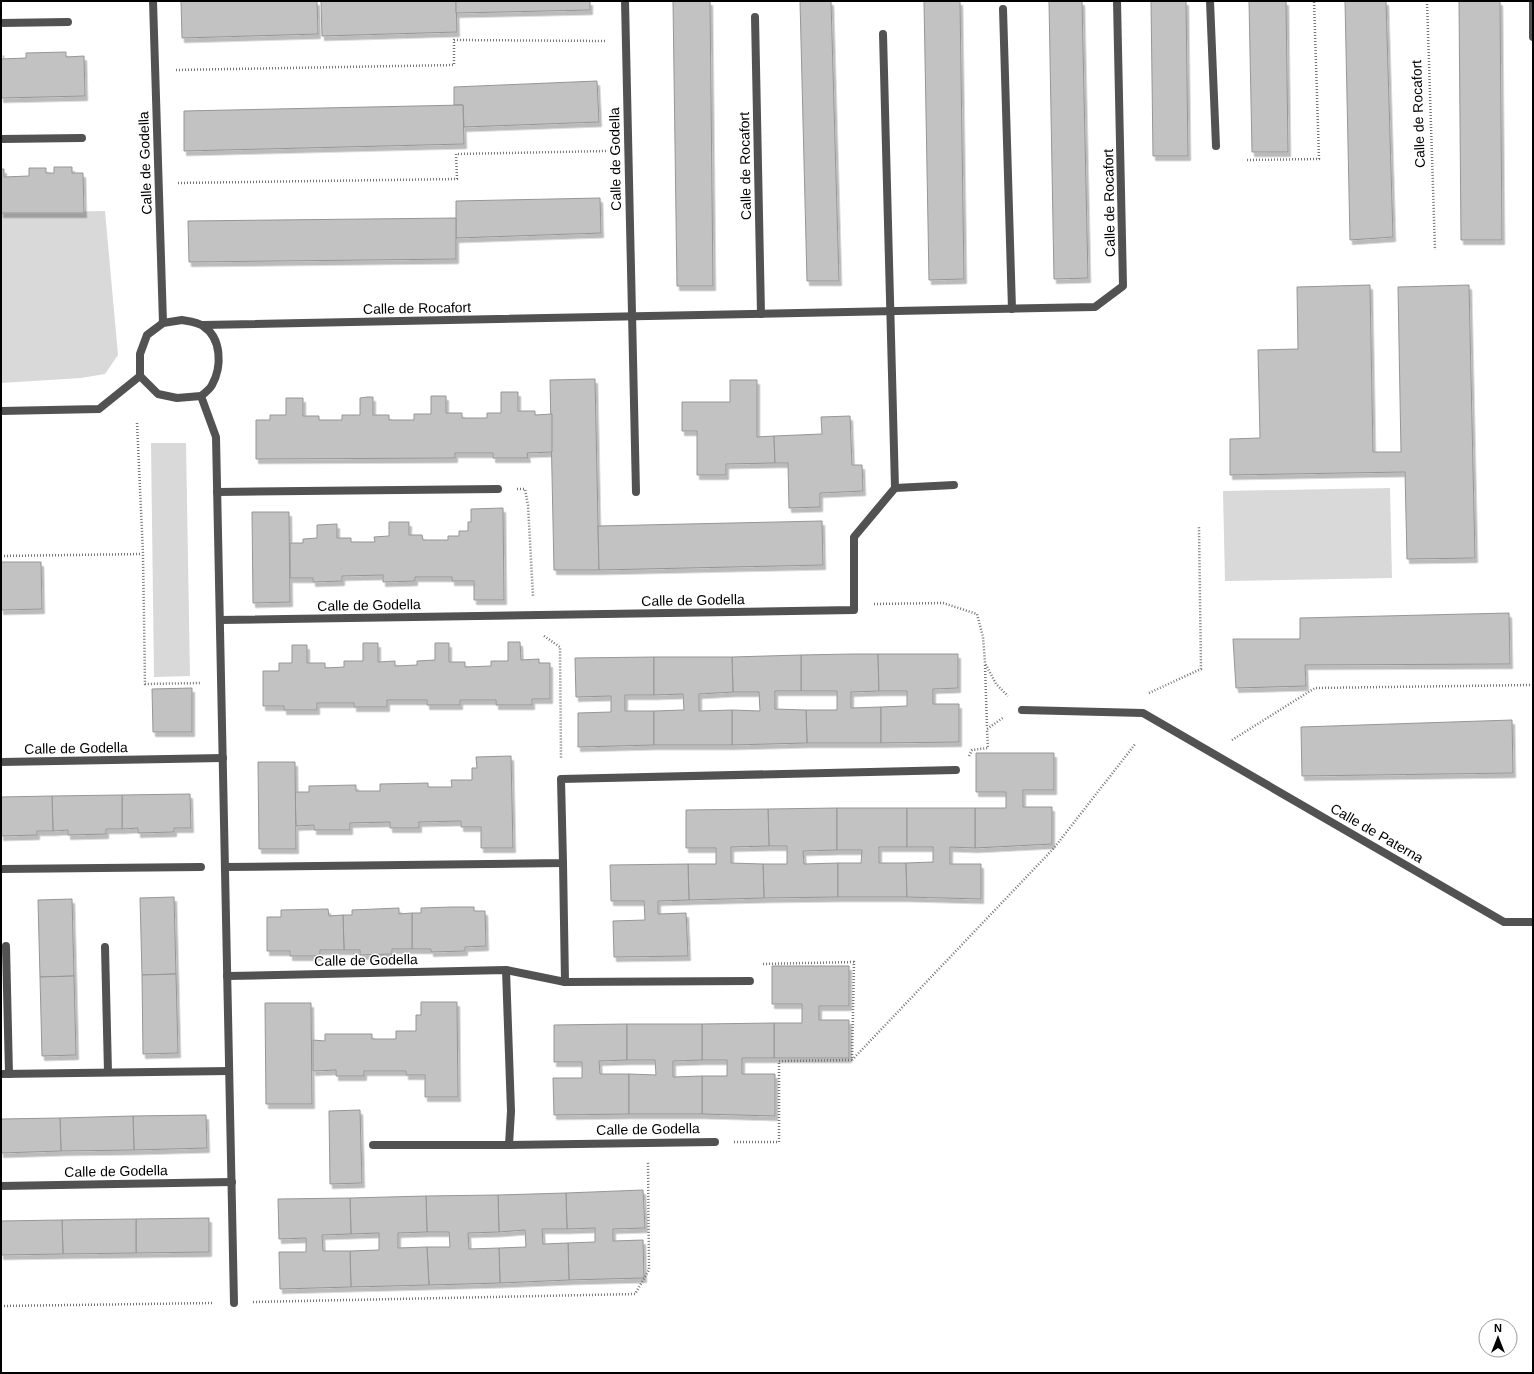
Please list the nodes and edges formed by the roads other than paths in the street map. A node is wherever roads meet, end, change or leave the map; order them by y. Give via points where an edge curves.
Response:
1 (153, 1) edge
2 (625, 1) edge
3 (1117, 1) edge
4 (1210, 1) edge
5 (1533, 1) edge
6 (1003, 9) dead end
7 (755, 17) dead end
8 (1, 22) edge
9 (68, 22) dead end
10 (883, 34) dead end
11 (1533, 37) edge
12 (82, 138) dead end
13 (1, 139) edge
14 (1216, 146) dead end
15 (1012, 308) junction
16 (890, 311) junction
17 (761, 314) junction
18 (632, 316) junction
19 (163, 323) junction
20 (203, 325) junction
21 (140, 376) junction
22 (201, 396) junction
23 (1, 411) edge
24 (954, 485) dead end
25 (895, 488) junction
26 (498, 489) road end
27 (217, 492) junction
28 (636, 492) dead end
29 (220, 620) junction
30 (1022, 710) road end
31 (223, 758) junction
32 (1, 762) edge
33 (956, 770) road end
34 (563, 863) junction
35 (225, 867) junction
36 (201, 868) dead end
37 (1, 869) edge
38 (1533, 922) edge
39 (6, 946) dead end
40 (105, 947) dead end
41 (506, 970) junction
42 (228, 976) junction
43 (750, 981) road end
44 (565, 982) junction
45 (229, 1071) junction
46 (108, 1072) junction
47 (5, 1074) edge
48 (715, 1142) road end
49 (373, 1145) dead end
50 (509, 1145) junction
51 (232, 1182) junction
52 (1, 1186) edge
53 (234, 1303) road end

1 - 19 street, Calle de Godella
2 - 18 street, Calle de Godella
3 - 15 street, Calle de Rocafort via 1124,286 1095,307
4 - 14 street
5 - 11 street
6 - 15 street
7 - 17 street, Calle de Rocafort
8 - 9 street
10 - 16 street
12 - 13 street
15 - 16 street, Calle de Rocafort
16 - 17 street, Calle de Rocafort
16 - 25 street
17 - 18 street, Calle de Rocafort
18 - 20 street, Calle de Rocafort
18 - 28 street
19 - 20 street via 182,320
19 - 21 street via 147,335 140,354
20 - 22 street via 217,346 219,358 217,373 211,387
21 - 22 street via 158,394 178,398
21 - 23 street via 99,409
22 - 27 street via 216,437
24 - 25 street
25 - 29 street, Calle de Godella via 854,537 854,610
26 - 27 street
27 - 29 street
29 - 31 street
30 - 38 street, Calle de Paterna via 1143,713 1504,922
31 - 32 street, Calle de Godella
31 - 35 street
33 - 34 street via 561,779
34 - 35 street
34 - 44 street
35 - 42 street
36 - 37 street
39 - 47 street
40 - 46 street
41 - 42 street, Calle de Godella
41 - 44 street, Calle de Godella
41 - 50 street via 511,1112
42 - 45 street
43 - 44 street, Calle de Godella
45 - 46 street
45 - 51 street
46 - 47 street
48 - 50 street, Calle de Godella
49 - 50 street, Calle de Godella
51 - 52 street, Calle de Godella
51 - 53 street

